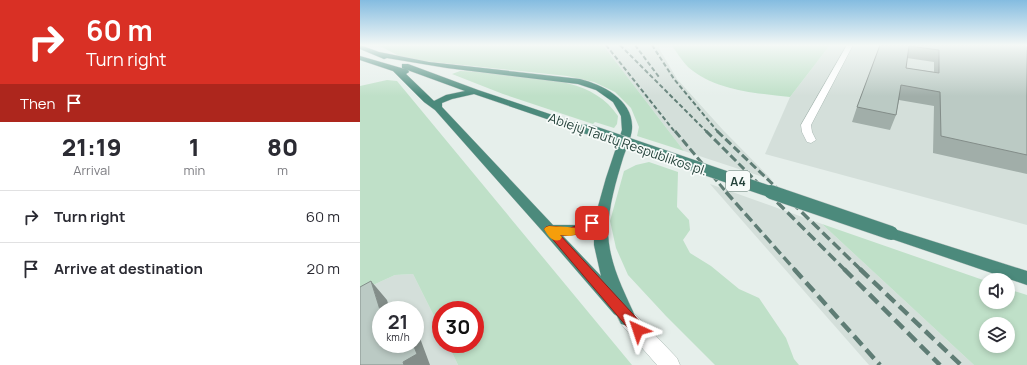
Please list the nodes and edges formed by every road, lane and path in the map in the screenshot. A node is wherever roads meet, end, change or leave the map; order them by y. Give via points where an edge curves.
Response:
1 (371, 62) edge
2 (397, 62) edge
3 (415, 62) edge
4 (841, 62) edge
5 (397, 71) junction
6 (434, 77) junction
7 (475, 92) junction
8 (438, 108) junction
9 (811, 140) dead end
10 (603, 212) junction
11 (549, 229) junction
12 (1027, 278) edge
13 (627, 318) junction
14 (670, 365) edge

1 - 5 highway, Abiejų Tautų Respublikos pl. / A4
2 - 6 highway, Abiejų Tautų Respublikos pl. / A4
3 - 10 highway via 566,80 589,85 614,98 628,119 627,130
4 - 9 street via 806,125 806,132
5 - 6 highway, Abiejų Tautų Respublikos pl. / A4
5 - 8 highway via 409,79 430,103
6 - 7 highway, Abiejų Tautų Respublikos pl. / A4
7 - 8 highway via 443,99 438,102
7 - 12 highway, Abiejų Tautų Respublikos pl. / A4, bridge
8 - 11 highway
10 - 11 highway via 582,229 570,232
10 - 13 highway via 601,239 604,261
11 - 13 highway
13 - 14 street

